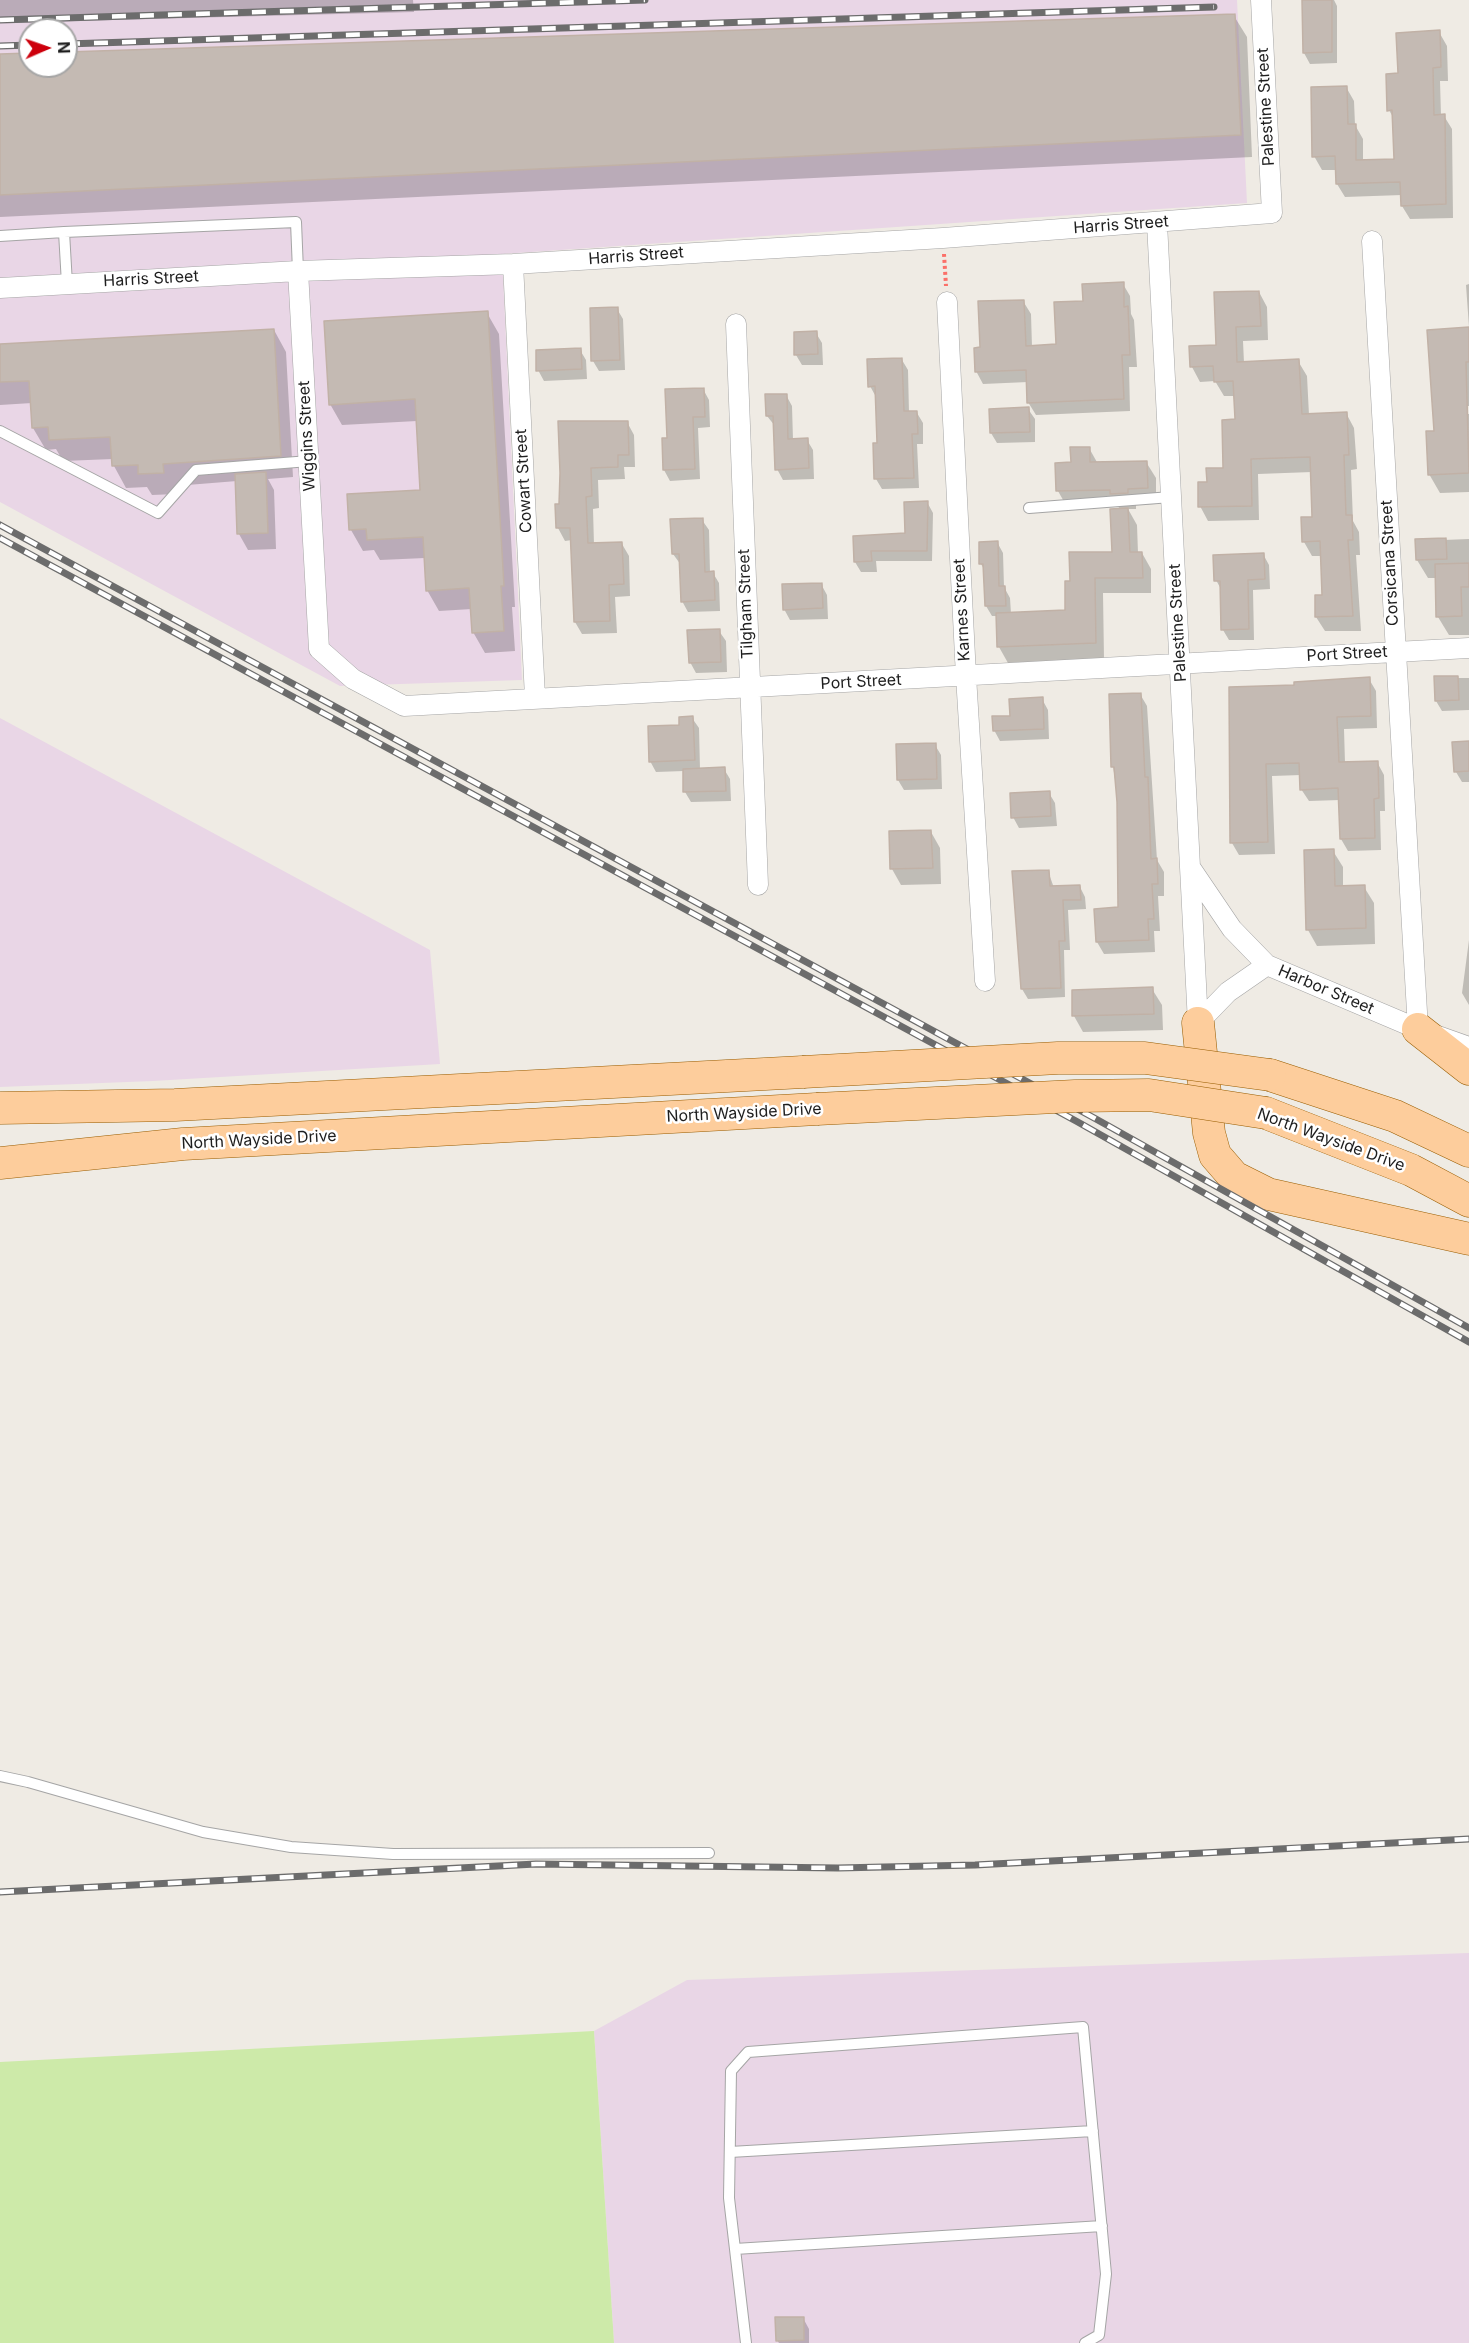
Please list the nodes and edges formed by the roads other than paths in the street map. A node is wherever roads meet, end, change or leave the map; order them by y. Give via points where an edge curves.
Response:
1 (1261, 0) edge
2 (1272, 213) joint
3 (1157, 223) junction
4 (64, 232) junction
5 (0, 236) edge
6 (1372, 241) dead end
7 (513, 264) junction
8 (298, 271) junction
9 (67, 284) junction
10 (0, 288) edge
11 (947, 302) road end
12 (736, 324) dead end
13 (0, 431) edge
14 (309, 461) junction
15 (1171, 497) junction
16 (1029, 508) dead end
17 (316, 602) joint
18 (1469, 648) edge
19 (1395, 652) junction
20 (1180, 665) junction
21 (966, 676) junction
22 (749, 688) junction
23 (535, 698) junction
24 (1190, 867) junction
25 (758, 885) dead end
26 (1267, 965) junction
27 (985, 981) dead end
28 (1198, 1023) junction
29 (1418, 1029) junction
30 (1469, 1047) edge
31 (1469, 1069) edge
32 (0, 1108) edge
33 (1469, 1151) edge
34 (0, 1163) edge
35 (1469, 1201) edge
36 (1469, 1239) edge
37 (0, 1776) edge
38 (709, 1853) dead end
39 (1093, 2131) junction
40 (730, 2152) junction
41 (1102, 2226) junction
42 (735, 2249) junction
43 (746, 2343) edge
44 (1085, 2343) edge

1 - 2 street, Palestine Street
2 - 3 street, Harris Street
3 - 7 street, Harris Street
3 - 15 street, Palestine Street
4 - 5 lane
4 - 8 lane via 296,222
4 - 9 lane
6 - 19 street, Corsicana Street
7 - 8 street, Harris Street
7 - 23 street, Cowart Street
8 - 9 street, Harris Street
8 - 14 street, Wiggins Street
9 - 10 street, Harris Street
11 - 21 street, Karnes Street
12 - 22 street, Tilgham Street
13 - 14 lane via 158,513 195,470
14 - 17 street, Wiggins Street
15 - 16 lane
15 - 20 street, Palestine Street
17 - 23 street, Port Street via 320,649 353,679 404,706
18 - 19 street, Port Street
19 - 20 street, Port Street
19 - 29 street, Corsicana Street
20 - 21 street, Port Street
20 - 24 street, Palestine Street
21 - 22 street, Port Street
21 - 27 street, Karnes Street
22 - 23 street, Port Street
22 - 25 street, Tilgham Street
24 - 26 street via 1232,929
24 - 28 street, Palestine Street
26 - 28 street, Harbor Street via 1228,992
26 - 29 street, Harbor Street
28 - 36 main road via 1209,1133 1215,1155 1234,1177 1268,1194
29 - 30 street, Harbor Street
29 - 31 main road
32 - 33 main road, bridge via 174,1106 1058,1059 1145,1058 1270,1075 1395,1116
34 - 35 main road, North Wayside Drive, bridge via 183,1144 1149,1095 1266,1113 1411,1170
37 - 38 lane via 203,1832 291,1847 393,1854
39 - 40 lane
39 - 40 lane via 1083,2027 748,2052 731,2071
39 - 41 lane
40 - 42 lane via 729,2198
41 - 42 lane
41 - 44 lane via 1106,2274 1098,2335
42 - 43 lane

